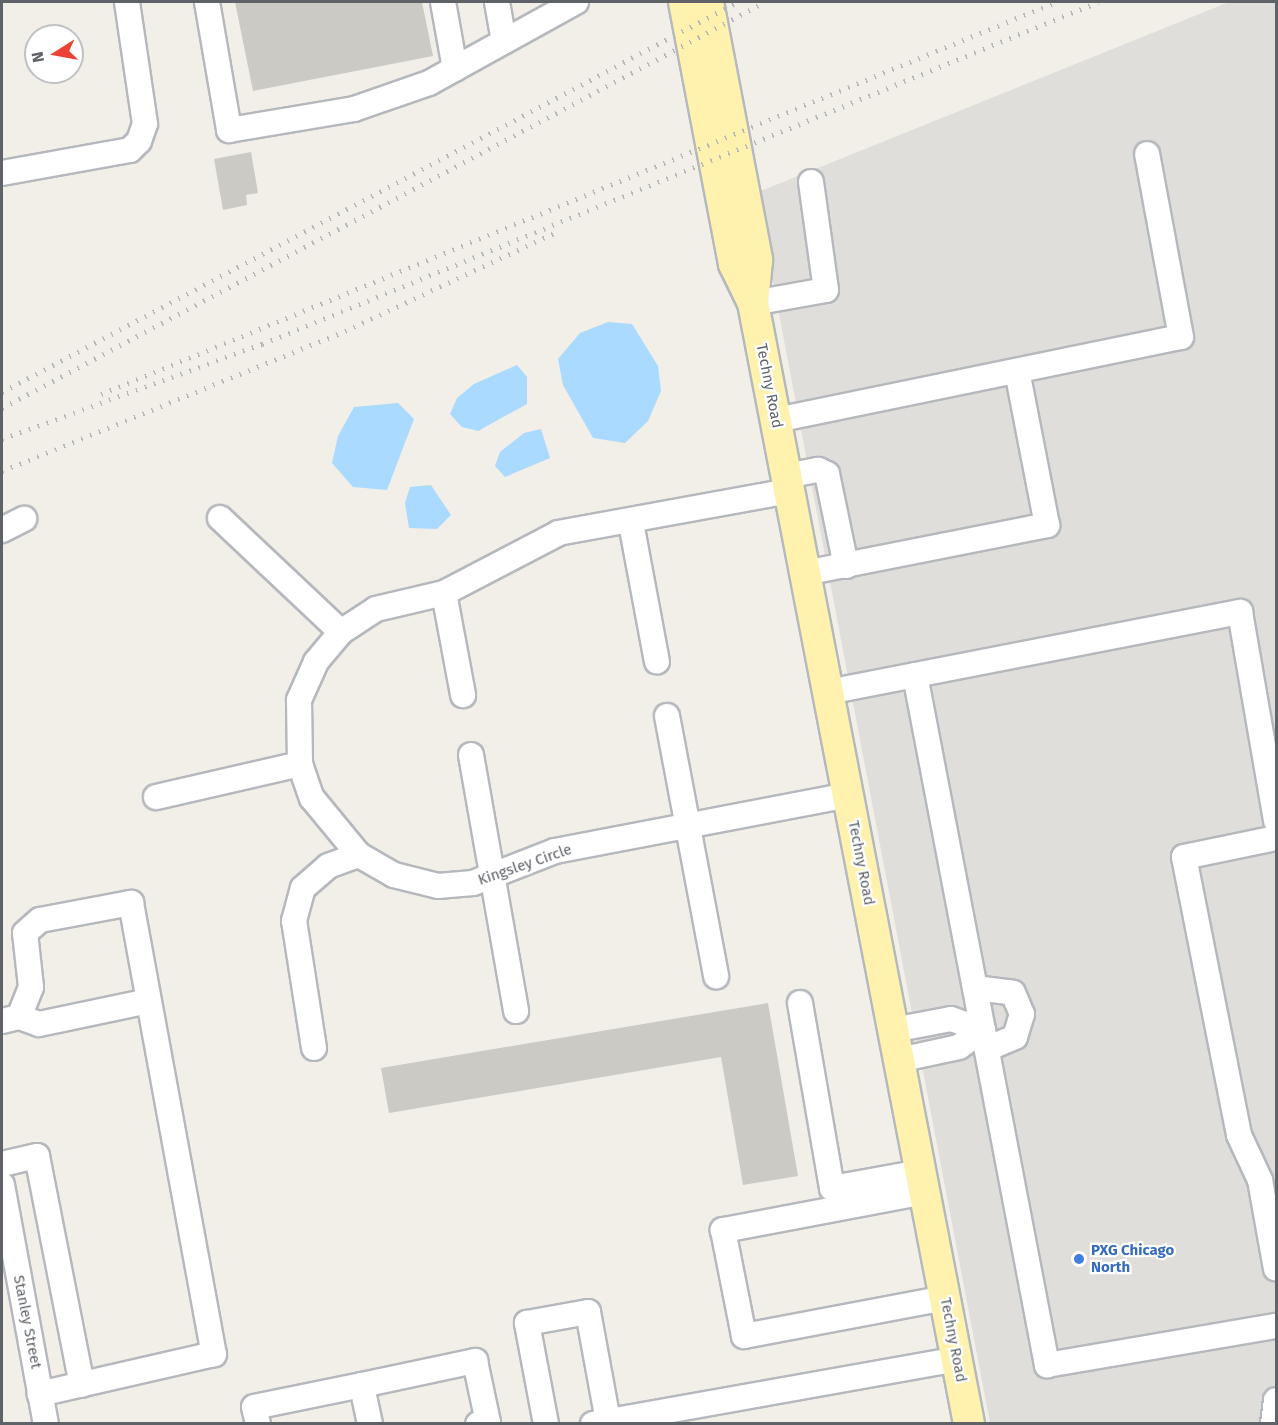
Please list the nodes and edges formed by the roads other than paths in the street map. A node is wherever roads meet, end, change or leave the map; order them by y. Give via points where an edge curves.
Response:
1 (127, 2) edge
2 (207, 2) edge
3 (443, 2) edge
4 (497, 2) edge
5 (576, 2) edge
6 (684, 2) edge
7 (708, 2) edge
8 (504, 41) junction
9 (455, 69) junction
10 (1147, 154) dead end
11 (2, 173) edge
12 (811, 182) dead end
13 (753, 303) junction
14 (1017, 370) junction
15 (776, 420) junction
16 (788, 484) junction
17 (24, 519) dead end
18 (220, 519) dead end
19 (631, 523) junction
20 (2, 530) edge
21 (846, 566) junction
22 (805, 573) junction
23 (444, 593) junction
24 (341, 632) junction
25 (657, 662) dead end
26 (915, 675) junction
27 (828, 692) junction
28 (463, 695) dead end
29 (668, 716) dead end
30 (471, 755) dead end
31 (300, 764) junction
32 (848, 795) junction
33 (156, 797) dead end
34 (1276, 821) edge
35 (688, 824) junction
36 (1276, 838) edge
37 (359, 855) junction
38 (492, 876) junction
39 (716, 976) dead end
40 (975, 988) junction
41 (148, 1001) junction
42 (800, 1003) dead end
43 (516, 1011) dead end
44 (10, 1019) edge
45 (893, 1030) junction
46 (985, 1039) junction
47 (314, 1048) dead end
48 (899, 1060) junction
49 (2, 1164) edge
50 (922, 1182) junction
51 (2, 1185) edge
52 (1276, 1269) edge
53 (945, 1298) junction
54 (1276, 1326) edge
55 (957, 1359) junction
56 (82, 1385) junction
57 (362, 1385) junction
58 (40, 1394) junction
59 (1276, 1400) edge
60 (601, 1422) edge
61 (46, 1424) edge
62 (258, 1424) edge
63 (370, 1424) edge
64 (478, 1424) edge
65 (546, 1424) edge
66 (969, 1424) edge
67 (1273, 1424) edge

1 - 11 street via 145,124 140,141 130,150
2 - 9 street via 230,130 354,109
3 - 9 street
4 - 8 street
5 - 8 street
6 - 13 main road, Techny Road via 734,264
7 - 13 main road, Techny Road via 757,260
8 - 9 street
10 - 14 street via 1181,337
12 - 13 street via 826,290
13 - 15 main road, Techny Road
14 - 15 street
14 - 21 street via 1047,525
15 - 16 main road, Techny Road
16 - 19 street, Kingsley Circle
16 - 21 street, Kingsley Circle via 818,470 827,474
16 - 22 main road, Techny Road
17 - 20 street
18 - 24 street
19 - 23 street, Kingsley Circle via 559,533
19 - 25 street
21 - 22 street
22 - 27 main road, Techny Road
23 - 24 street, Kingsley Circle via 376,609
23 - 28 street
24 - 31 street, Kingsley Circle via 316,662 299,700
26 - 27 street
26 - 34 street via 1240,612
26 - 40 street
27 - 32 main road, Techny Road
29 - 35 street
30 - 38 street
31 - 33 street
31 - 37 street, Kingsley Circle via 312,798
32 - 35 street, Kingsley Circle
32 - 45 main road, Techny Road
35 - 38 street, Kingsley Circle via 555,851
35 - 39 street
36 - 52 street via 1184,857 1239,1135 1260,1180
37 - 38 street, Kingsley Circle via 394,875 438,886
37 - 47 street via 327,866 303,888 294,921
38 - 43 street
40 - 46 street
40 - 46 street via 1013,993 1022,1014 1015,1037
41 - 44 street via 39,1024
41 - 44 street via 131,903 40,920 25,933 31,987
41 - 56 street via 214,1354
42 - 50 street via 832,1188
45 - 46 street via 951,1020
45 - 48 main road, Techny Road
46 - 48 street
46 - 54 street via 1047,1365
48 - 50 main road, Techny Road
49 - 56 street via 37,1156
50 - 53 main road, Techny Road
50 - 53 street via 723,1230 744,1336
51 - 58 street, Stanley Street
53 - 55 main road, Techny Road
55 - 60 street
55 - 66 main road, Techny Road
56 - 58 street
57 - 62 street via 254,1407
57 - 63 street
57 - 64 street via 475,1361 488,1422
58 - 61 street, Stanley Street
59 - 67 street
60 - 65 street via 588,1312 527,1323

